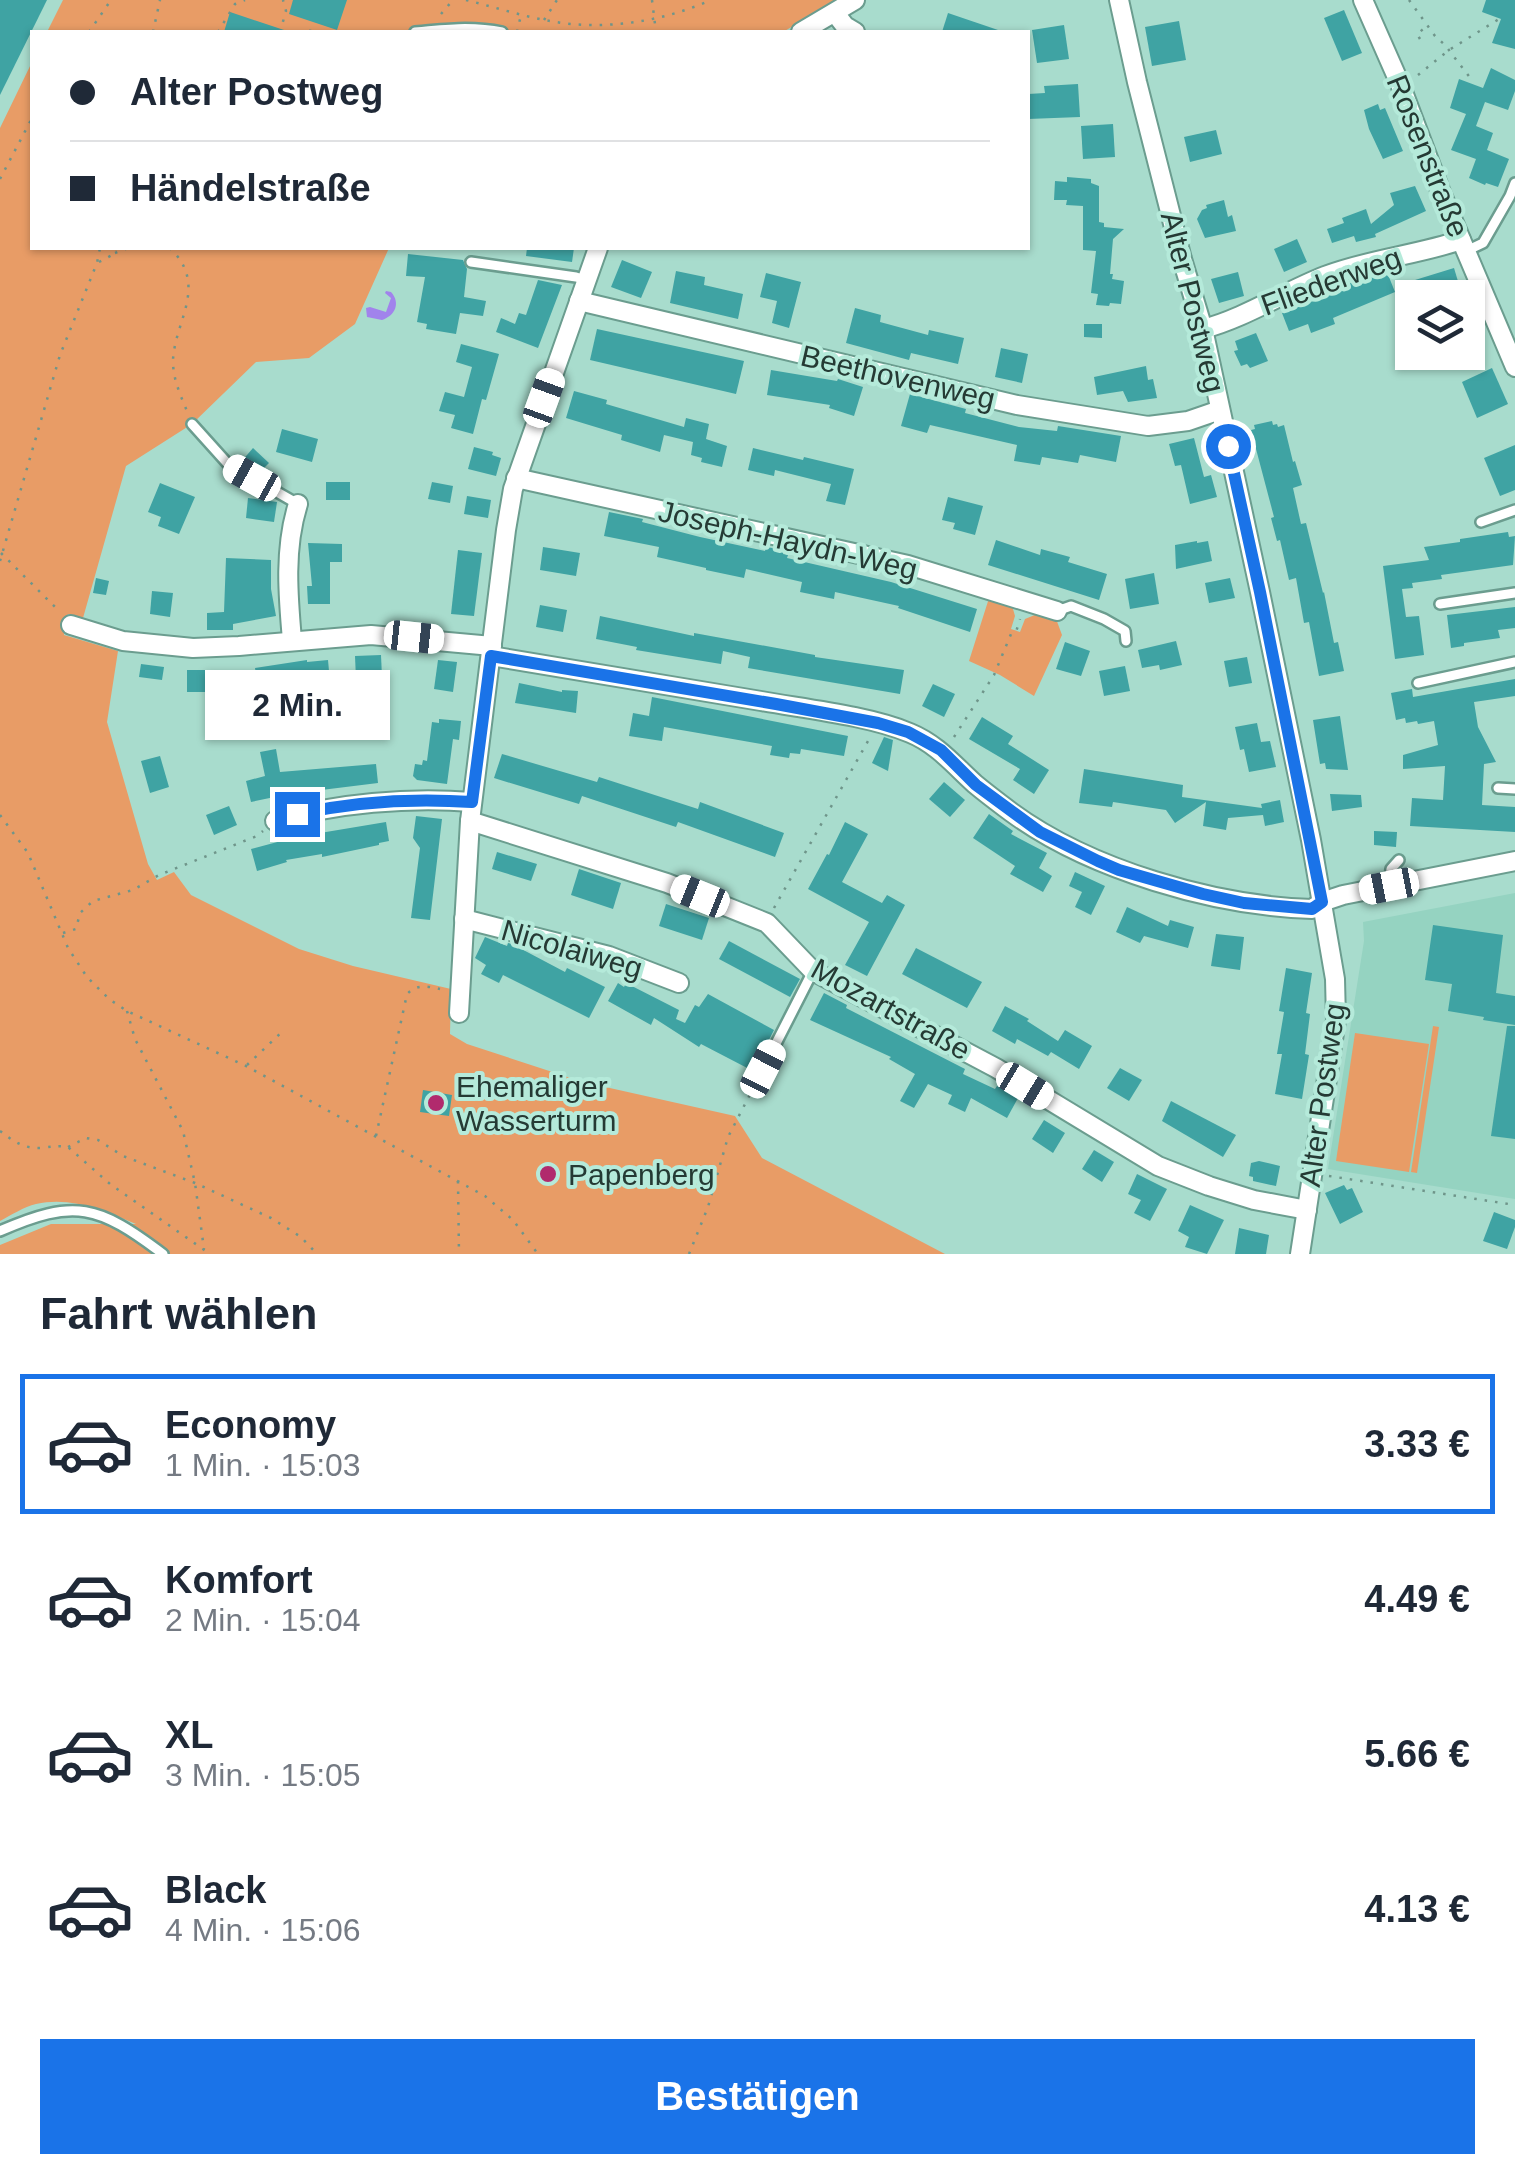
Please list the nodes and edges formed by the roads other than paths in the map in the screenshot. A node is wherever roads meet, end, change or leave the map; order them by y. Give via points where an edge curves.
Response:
1 (855, 0) edge
2 (1119, 0) edge
3 (1363, 0) edge
4 (835, 13) junction
5 (436, 30) edge
6 (492, 30) edge
7 (805, 30) edge
8 (852, 30) edge
9 (1515, 183) edge
10 (1463, 245) junction
11 (597, 250) edge
12 (471, 262) dead end
13 (586, 280) junction
14 (579, 301) junction
15 (1203, 328) junction
16 (1515, 367) edge
17 (1220, 410) junction
18 (192, 424) road end
19 (516, 478) junction
20 (298, 504) joint
21 (1515, 510) edge
22 (1481, 522) dead end
23 (1515, 593) edge
24 (1440, 604) dead end
25 (1057, 611) joint
26 (71, 626) road end
27 (292, 640) junction
28 (1126, 641) dead end
29 (492, 651) junction
30 (1515, 662) edge
31 (1418, 683) dead end
32 (1498, 788) dead end
33 (1515, 790) edge
34 (471, 812) junction
35 (276, 821) dead end
36 (1399, 860) dead end
37 (1515, 861) edge
38 (1389, 886) junction
39 (1322, 902) junction
40 (464, 919) junction
41 (813, 972) junction
42 (679, 983) dead end
43 (458, 1013) dead end
44 (763, 1069) road end
45 (1307, 1210) junction
46 (0, 1232) edge
47 (163, 1254) edge
48 (1300, 1254) edge

1 - 4 street
2 - 15 street, Alter Postweg
3 - 10 street, Rosenstraße
4 - 7 street
4 - 8 street
5 - 6 lane
9 - 10 lane via 1482,242
10 - 15 street, Fliederweg via 1394,255 1328,275
10 - 16 street, Rosenstraße
11 - 13 street
12 - 13 lane
13 - 14 street
14 - 17 street, Beethovenweg via 1016,405 1148,426
14 - 19 street
15 - 17 street, Alter Postweg
17 - 39 street, Alter Postweg
18 - 20 lane via 228,464
19 - 25 street, Joseph-Haydn-Weg via 908,565
19 - 29 street
20 - 27 street via 288,588
21 - 22 lane
23 - 24 lane
25 - 28 lane via 1070,606 1104,618 1124,631
26 - 27 street via 193,648
27 - 29 street via 371,635
29 - 34 street
29 - 39 street via 908,732 941,750 1040,832 1119,870 1244,903 1312,909
30 - 31 lane
32 - 33 lane
34 - 35 street, Mozartstraße via 401,802
34 - 40 street
34 - 41 street, Mozartstraße via 767,923
36 - 38 lane
37 - 38 street
38 - 39 street
39 - 45 street, Alter Postweg via 1337,1008
40 - 42 street, Nicolaiweg via 609,956
40 - 43 street
41 - 44 lane
41 - 45 street, Mozartstraße via 996,1068 1158,1166 1254,1200
45 - 48 street, Alter Postweg
46 - 47 lane via 57,1210 77,1210 130,1229

